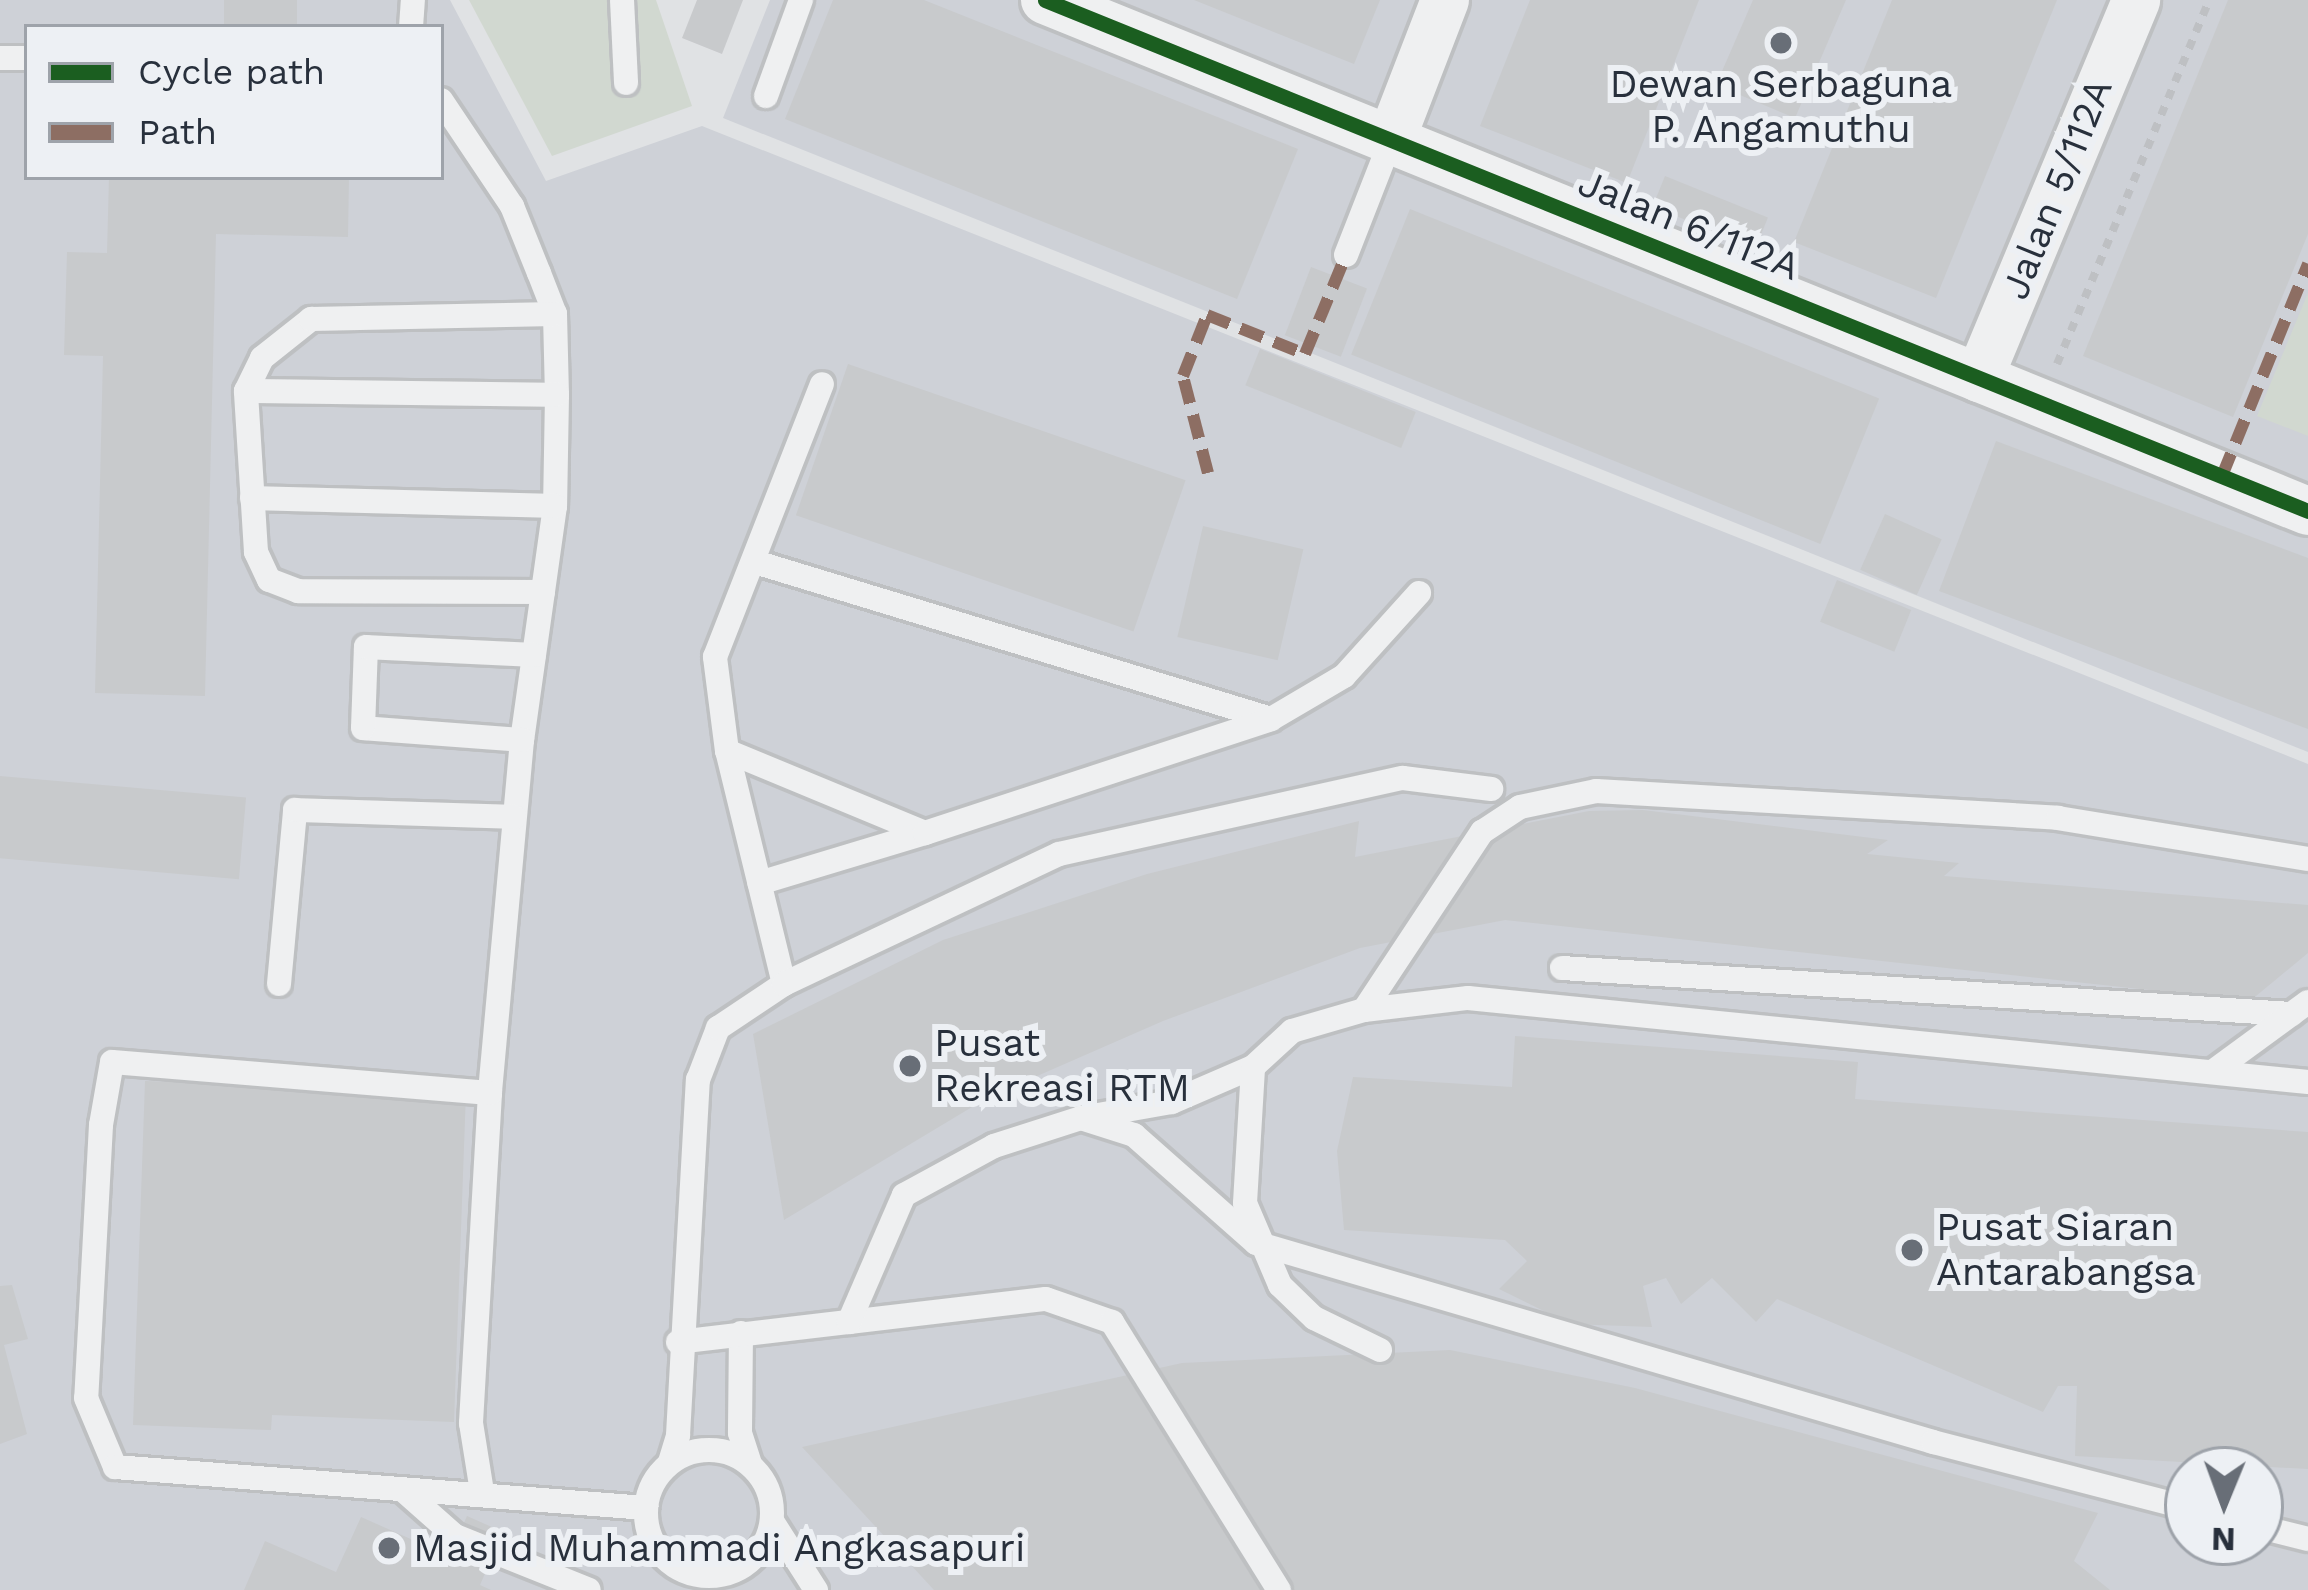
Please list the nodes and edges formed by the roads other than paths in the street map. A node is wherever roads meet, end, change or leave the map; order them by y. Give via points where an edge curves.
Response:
1 (622, 0) edge
2 (801, 0) edge
3 (1045, 0) edge
4 (1445, 0) edge
5 (2136, 0) edge
6 (626, 82) dead end
7 (766, 96) dead end
8 (444, 104) edge
9 (1390, 140) junction
10 (1346, 255) dead end
11 (555, 314) junction
12 (1979, 378) junction
13 (821, 384) dead end
14 (246, 391) junction
15 (557, 395) junction
16 (252, 498) junction
17 (555, 506) junction
18 (2308, 511) edge
19 (755, 562) junction
20 (542, 592) junction
21 (1419, 593) dead end
22 (534, 655) junction
23 (1271, 719) junction
24 (522, 740) junction
25 (727, 751) junction
26 (1492, 789) dead end
27 (514, 817) junction
28 (925, 833) junction
29 (2308, 859) edge
30 (759, 884) junction
31 (1562, 968) dead end
32 (279, 984) dead end
33 (784, 984) junction
34 (2300, 1008) edge
35 (1364, 1010) junction
36 (1253, 1067) junction
37 (2215, 1070) junction
38 (2308, 1082) edge
39 (490, 1094) junction
40 (1082, 1118) junction
41 (1256, 1243) junction
42 (849, 1322) junction
43 (742, 1333) junction
44 (679, 1342) junction
45 (1380, 1350) dead end
46 (670, 1462) junction
47 (750, 1464) junction
48 (403, 1490) junction
49 (482, 1492) junction
50 (2164, 1502) edge
51 (646, 1508) junction
52 (772, 1521) junction
53 (662, 1557) junction
54 (755, 1557) junction
55 (590, 1590) edge
56 (670, 1590) edge
57 (746, 1590) edge
58 (816, 1590) edge
59 (1279, 1590) edge

1 - 6 lane
2 - 7 lane
3 - 9 street, Jalan 6/112A
4 - 9 street
5 - 12 street, Jalan 5/112A
8 - 11 lane via 512,206
9 - 10 lane
9 - 12 street, Jalan 6/112A
11 - 14 lane via 311,319 262,358
11 - 15 lane
12 - 18 street, Jalan 6/112A
13 - 19 lane
14 - 15 lane
14 - 16 lane
15 - 17 lane
16 - 17 lane
16 - 20 lane via 256,552 269,580 298,592
17 - 20 lane
19 - 23 lane
19 - 25 lane via 715,657
20 - 22 lane
21 - 23 lane via 1344,676
22 - 24 lane
22 - 24 lane via 366,646 363,728
23 - 28 lane
24 - 27 lane
25 - 28 lane
25 - 30 lane
26 - 33 lane via 1403,778 1059,854
27 - 32 lane via 296,809
27 - 39 lane
28 - 30 lane
29 - 35 lane via 2058,818 1596,791 1520,807 1482,832
30 - 33 lane
31 - 34 lane
33 - 44 lane via 718,1028 698,1080
34 - 37 lane
35 - 36 lane via 1292,1031
35 - 37 lane via 1468,998
36 - 40 lane via 1172,1102
36 - 41 lane via 1241,1172
37 - 38 lane
39 - 48 lane via 112,1062 101,1125 86,1398 115,1467
39 - 49 lane via 471,1423
40 - 41 lane via 1134,1135
40 - 42 lane via 994,1145 904,1195
41 - 45 lane via 1280,1286 1315,1318
41 - 50 lane
42 - 43 lane
42 - 59 lane via 1046,1299 1112,1322
43 - 44 lane
43 - 47 lane via 740,1433
44 - 46 lane
46 - 47 lane via 710,1449
46 - 51 lane
47 - 52 lane via 764,1480
48 - 49 lane
48 - 55 lane via 454,1536
49 - 51 lane
51 - 53 lane
52 - 54 lane
52 - 58 lane
53 - 54 lane via 718,1576
53 - 56 lane
54 - 57 lane

